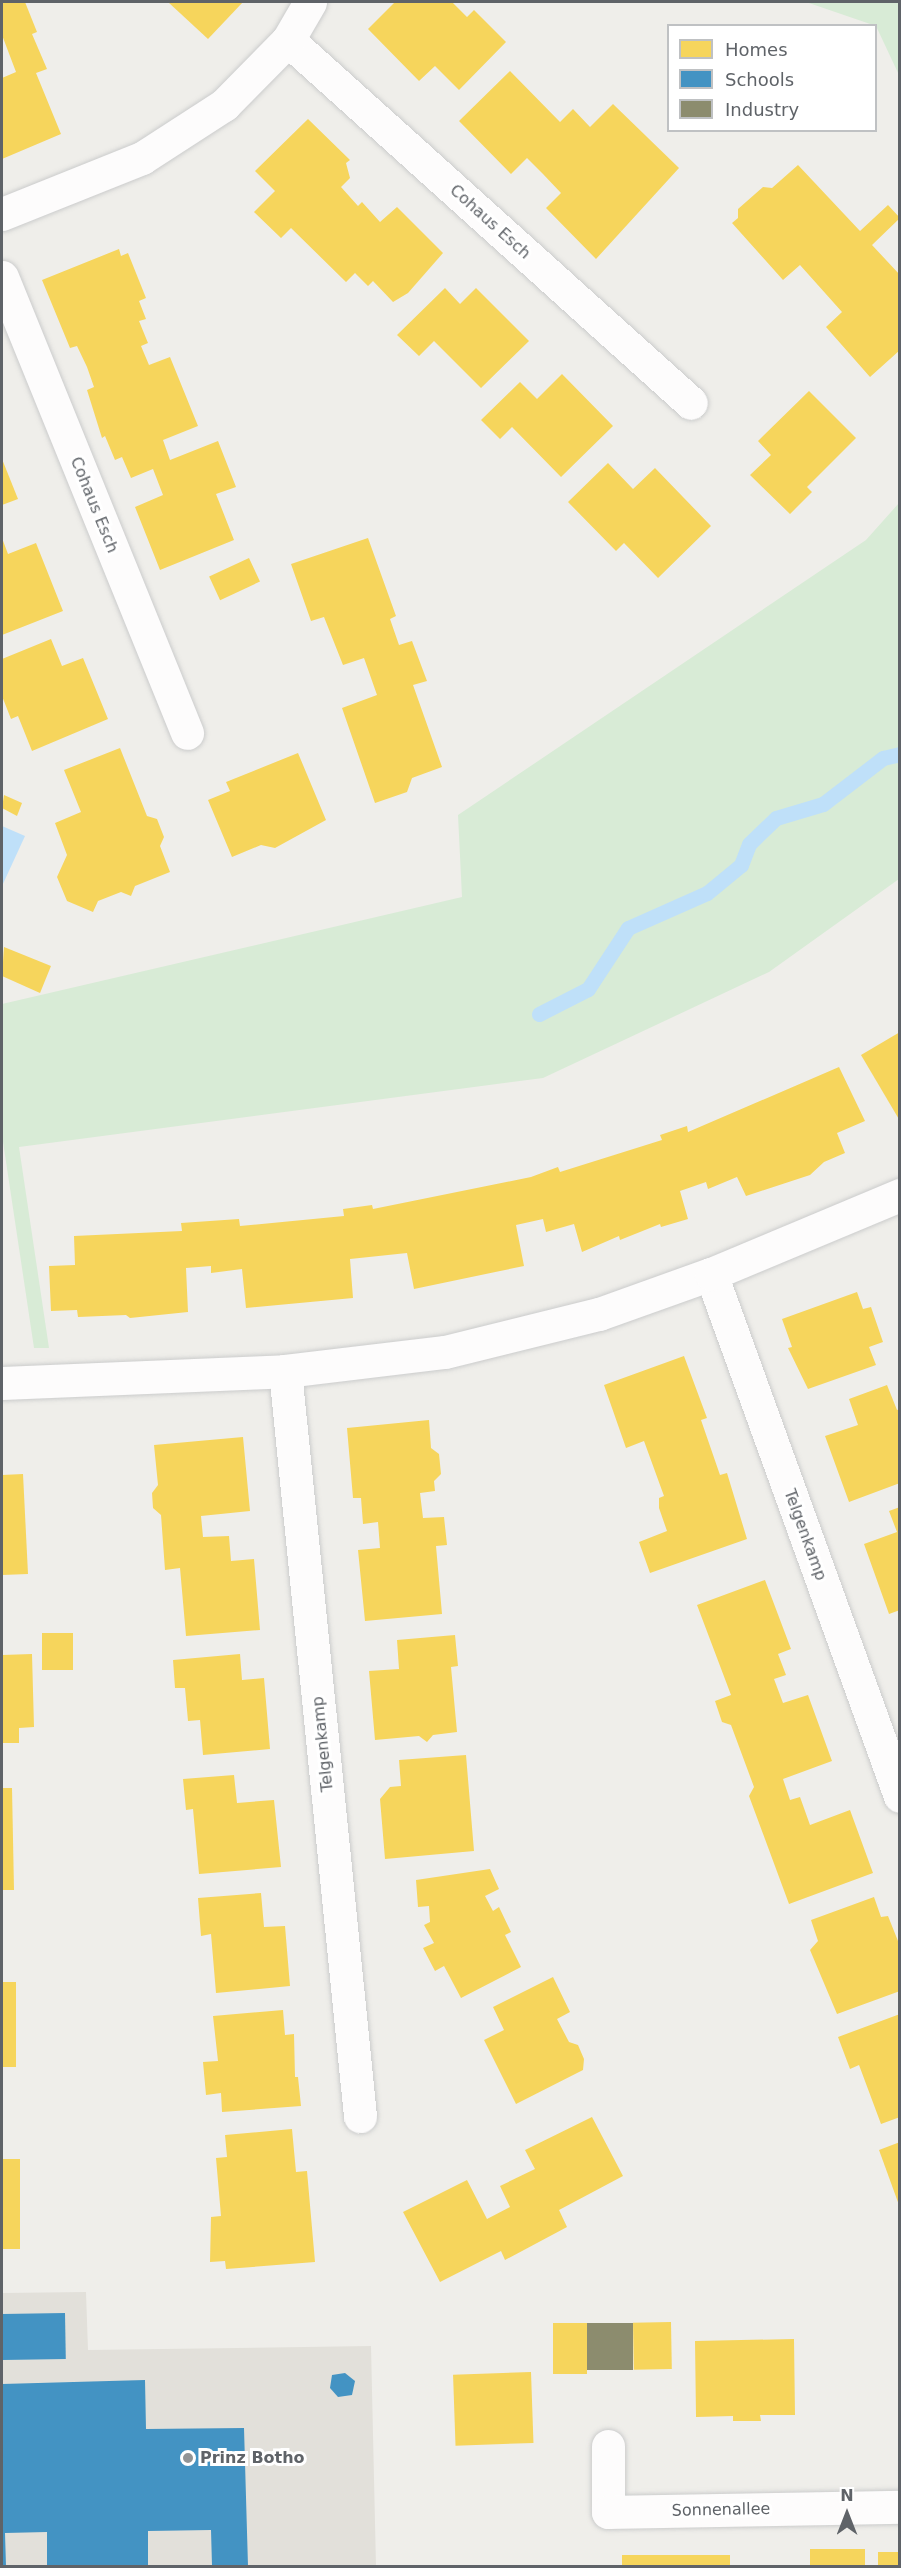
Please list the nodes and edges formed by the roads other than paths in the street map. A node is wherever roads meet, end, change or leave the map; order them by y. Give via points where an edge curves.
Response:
1 (310, 2) edge
2 (288, 40) junction
3 (2, 214) edge
4 (2, 277) edge
5 (691, 403) dead end
6 (187, 733) dead end
7 (900, 1195) edge
8 (711, 1274) junction
9 (285, 1371) junction
10 (2, 1383) edge
11 (900, 1796) edge
12 (360, 2116) dead end
13 (608, 2446) dead end
14 (900, 2507) edge

1 - 2 street
2 - 3 street via 224,105 142,158
2 - 5 street, Cohaus Esch
4 - 6 street, Cohaus Esch
7 - 8 street
8 - 9 street via 599,1314 446,1352
8 - 11 street, Telgenkamp
9 - 10 street
9 - 12 street, Telgenkamp
13 - 14 street, Sonnenallee via 608,2511

